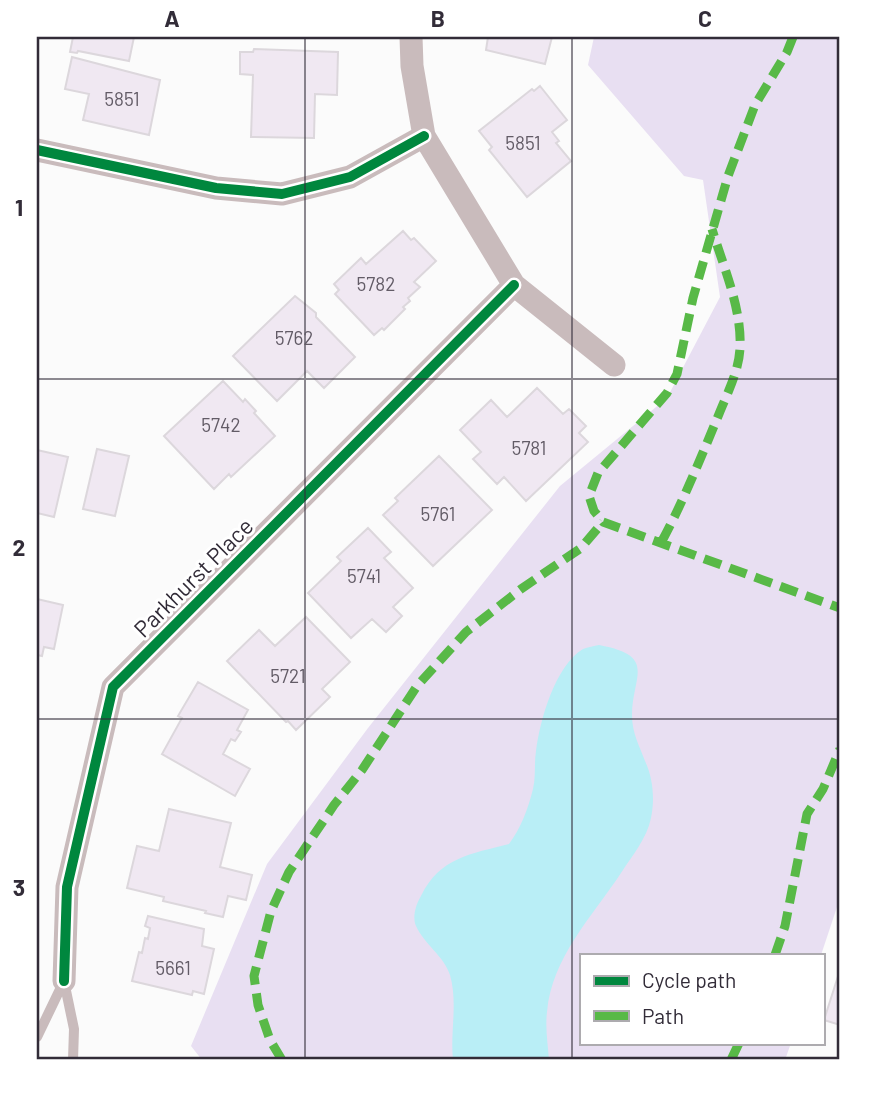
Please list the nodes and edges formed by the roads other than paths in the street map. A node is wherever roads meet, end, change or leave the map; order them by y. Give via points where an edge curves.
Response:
1 (411, 37) edge
2 (424, 136) junction
3 (37, 150) edge
4 (514, 285) junction
5 (614, 365) dead end
6 (64, 981) junction
7 (37, 1037) edge
8 (73, 1060) edge

1 - 2 street
2 - 3 street via 350,177 282,194 216,188
2 - 4 street
4 - 5 street
4 - 6 street, Parkhurst Place via 113,687 67,887
6 - 7 lane
6 - 8 lane via 74,1029

